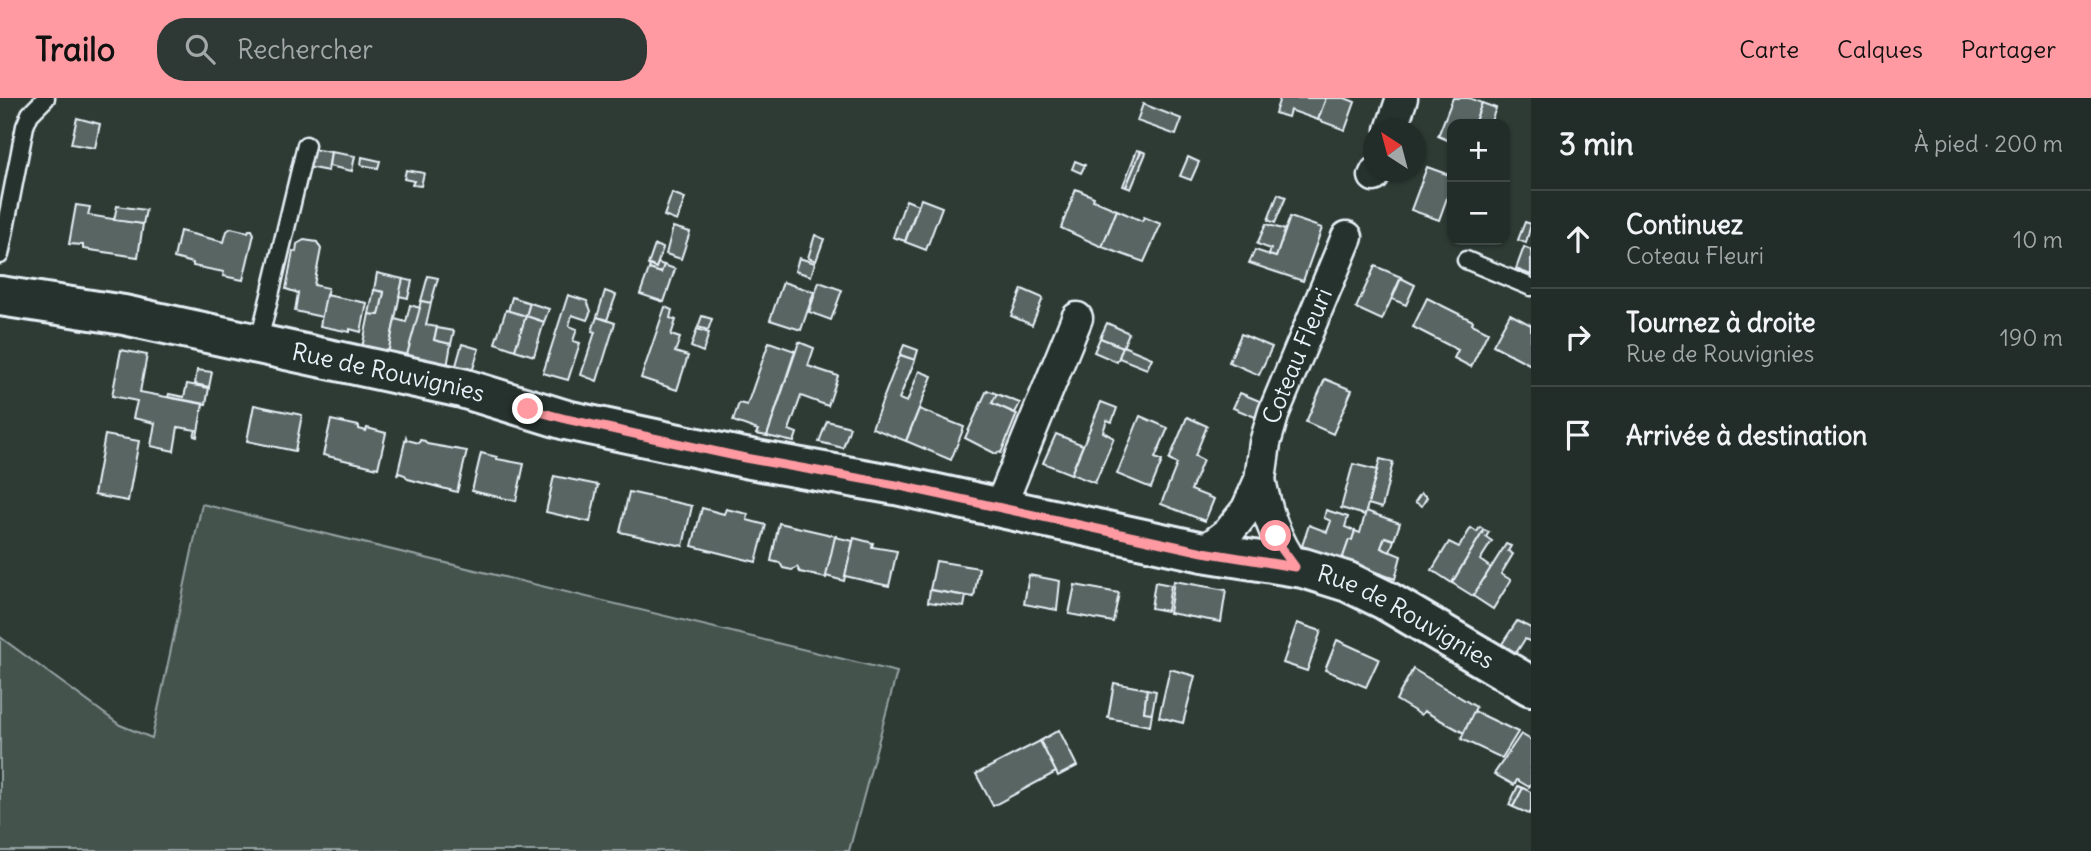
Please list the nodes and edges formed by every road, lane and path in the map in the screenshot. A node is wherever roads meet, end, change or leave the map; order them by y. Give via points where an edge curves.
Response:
1 (46, 98) edge
2 (1402, 98) edge
3 (1395, 119) edge
4 (306, 145) dead end
5 (1347, 237) dead end
6 (0, 256) edge
7 (1466, 260) dead end
8 (1531, 287) edge
9 (0, 296) edge
10 (1077, 318) dead end
11 (258, 345) junction
12 (1260, 480) junction
13 (1000, 507) junction
14 (1203, 552) junction
15 (1295, 567) junction
16 (1531, 686) edge

1 - 6 lane via 24,126
2 - 3 street
4 - 11 lane
5 - 12 street, Coteau Fleuri via 1274,412
7 - 8 lane
9 - 11 street, Rue de Rouvignies via 112,313
10 - 13 street
11 - 13 street, Rue de Rouvignies via 462,388 548,415 630,433
12 - 14 street, Coteau Fleuri via 1247,509 1228,533
12 - 15 street, Coteau Fleuri via 1276,536
13 - 14 street, Rue de Rouvignies
14 - 15 street, Rue de Rouvignies
15 - 16 street, Rue de Rouvignies via 1365,590

